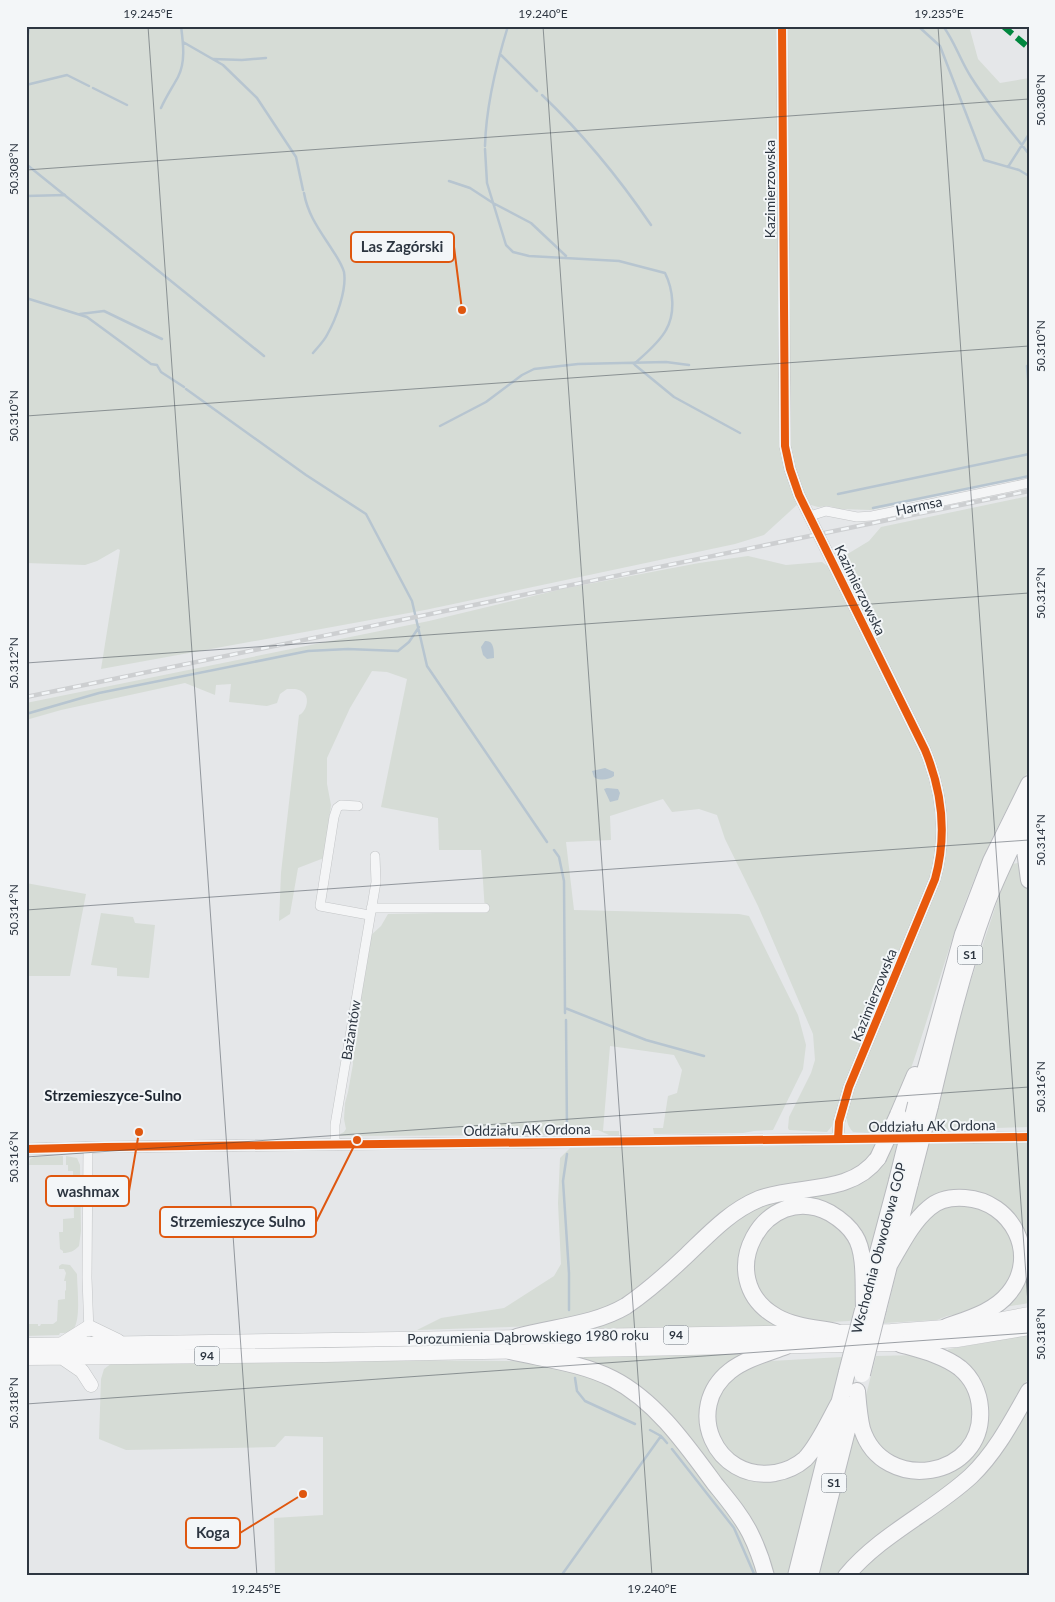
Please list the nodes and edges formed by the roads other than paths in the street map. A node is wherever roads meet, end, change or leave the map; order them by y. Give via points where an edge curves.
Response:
1 (782, 26) edge
2 (1029, 483) edge
3 (810, 516) junction
4 (1029, 784) edge
5 (358, 806) dead end
6 (1029, 811) edge
7 (1029, 825) edge
8 (375, 856) dead end
9 (1029, 880) edge
10 (485, 908) dead end
11 (370, 912) junction
12 (930, 1049) junction
13 (923, 1105) junction
14 (1029, 1137) edge
15 (838, 1139) junction
16 (335, 1145) junction
17 (88, 1147) junction
18 (26, 1149) edge
19 (903, 1182) junction
20 (888, 1267) junction
21 (868, 1309) junction
22 (1029, 1314) edge
23 (89, 1327) junction
24 (946, 1327) junction
25 (1029, 1328) edge
26 (836, 1332) junction
27 (124, 1343) junction
28 (514, 1344) junction
29 (900, 1344) junction
30 (26, 1345) edge
31 (786, 1346) junction
32 (90, 1350) junction
33 (62, 1351) junction
34 (26, 1358) edge
35 (854, 1373) junction
36 (91, 1385) dead end
37 (857, 1391) junction
38 (1029, 1391) edge
39 (839, 1403) junction
40 (766, 1576) edge
41 (796, 1576) edge
42 (810, 1576) edge
43 (846, 1576) edge

1 - 3 street, Kazimierzowska via 785,446 799,495
2 - 3 street, Harmsa via 872,516 857,517 826,511
3 - 15 street, Kazimierzowska via 925,750 936,786 942,827 935,879 846,1094
4 - 12 highway, Wschodnia Obwodowa GOP / S1 via 991,861 963,934
5 - 11 street via 341,804 334,817 320,906
6 - 13 highway, Wschodnia Obwodowa GOP / S1 via 987,903
7 - 9 highway via 1025,850
8 - 11 street, Bażantów via 376,882
10 - 11 street
11 - 16 street, Bażantów via 335,1124
12 - 13 highway, Wschodnia Obwodowa GOP / S1
12 - 28 highway, bridge via 917,1069 878,1158 869,1169 823,1187 768,1196 742,1207 707,1234 656,1283 613,1313 539,1331
13 - 19 highway, Wschodnia Obwodowa GOP / S1, bridge
14 - 15 street, Oddziału AK Ordona
15 - 16 street, Oddziału AK Ordona
16 - 17 street, Oddziału AK Ordona
17 - 18 street, Oddziału AK Ordona
17 - 23 street
19 - 20 highway, Wschodnia Obwodowa GOP / S1
19 - 21 highway, Wschodnia Obwodowa GOP / S1
20 - 21 highway, Wschodnia Obwodowa GOP / S1
20 - 24 highway via 908,1232 938,1202 973,1198 986,1202 1004,1215 1021,1245 1021,1262 1014,1286 992,1308
21 - 26 highway via 860,1246 855,1235 839,1218 820,1209 800,1206 782,1211 762,1226 749,1244 748,1280 756,1299 787,1322
21 - 35 highway, Wschodnia Obwodowa GOP / S1, bridge
22 - 24 main road, Porozumienia Dąbrowskiego 1980 roku / 94
23 - 27 main road
23 - 32 street
23 - 33 main road
24 - 26 main road, Porozumienia Dąbrowskiego 1980 roku / 94
25 - 29 main road, Porozumienia Dąbrowskiego 1980 roku / 94 via 957,1340
26 - 28 main road, Porozumienia Dąbrowskiego 1980 roku / 94
27 - 28 main road, Porozumienia Dąbrowskiego 1980 roku / 94
27 - 32 main road, Porozumienia Dąbrowskiego 1980 roku / 94
28 - 31 main road, Porozumienia Dąbrowskiego 1980 roku / 94
28 - 32 main road, Porozumienia Dąbrowskiego 1980 roku / 94
28 - 40 highway via 601,1374 642,1399 674,1432 737,1512 755,1543
29 - 31 main road, Porozumienia Dąbrowskiego 1980 roku / 94
29 - 37 highway via 946,1358 967,1374 976,1389 981,1415 978,1429 964,1454 950,1464 929,1471 906,1470 889,1463 866,1439
30 - 33 main road, Porozumienia Dąbrowskiego 1980 roku / 94
31 - 39 highway via 735,1367 719,1382 709,1402 708,1419 712,1440 720,1453 746,1471 763,1474 788,1469 811,1452
32 - 33 main road, Porozumienia Dąbrowskiego 1980 roku / 94
33 - 34 main road, Porozumienia Dąbrowskiego 1980 roku / 94
33 - 36 main road
35 - 37 highway, Wschodnia Obwodowa GOP / S1
35 - 39 highway, Wschodnia Obwodowa GOP / S1
37 - 42 highway, Wschodnia Obwodowa GOP / S1
38 - 43 highway via 995,1448 971,1476 890,1535
39 - 41 highway, Wschodnia Obwodowa GOP / S1

